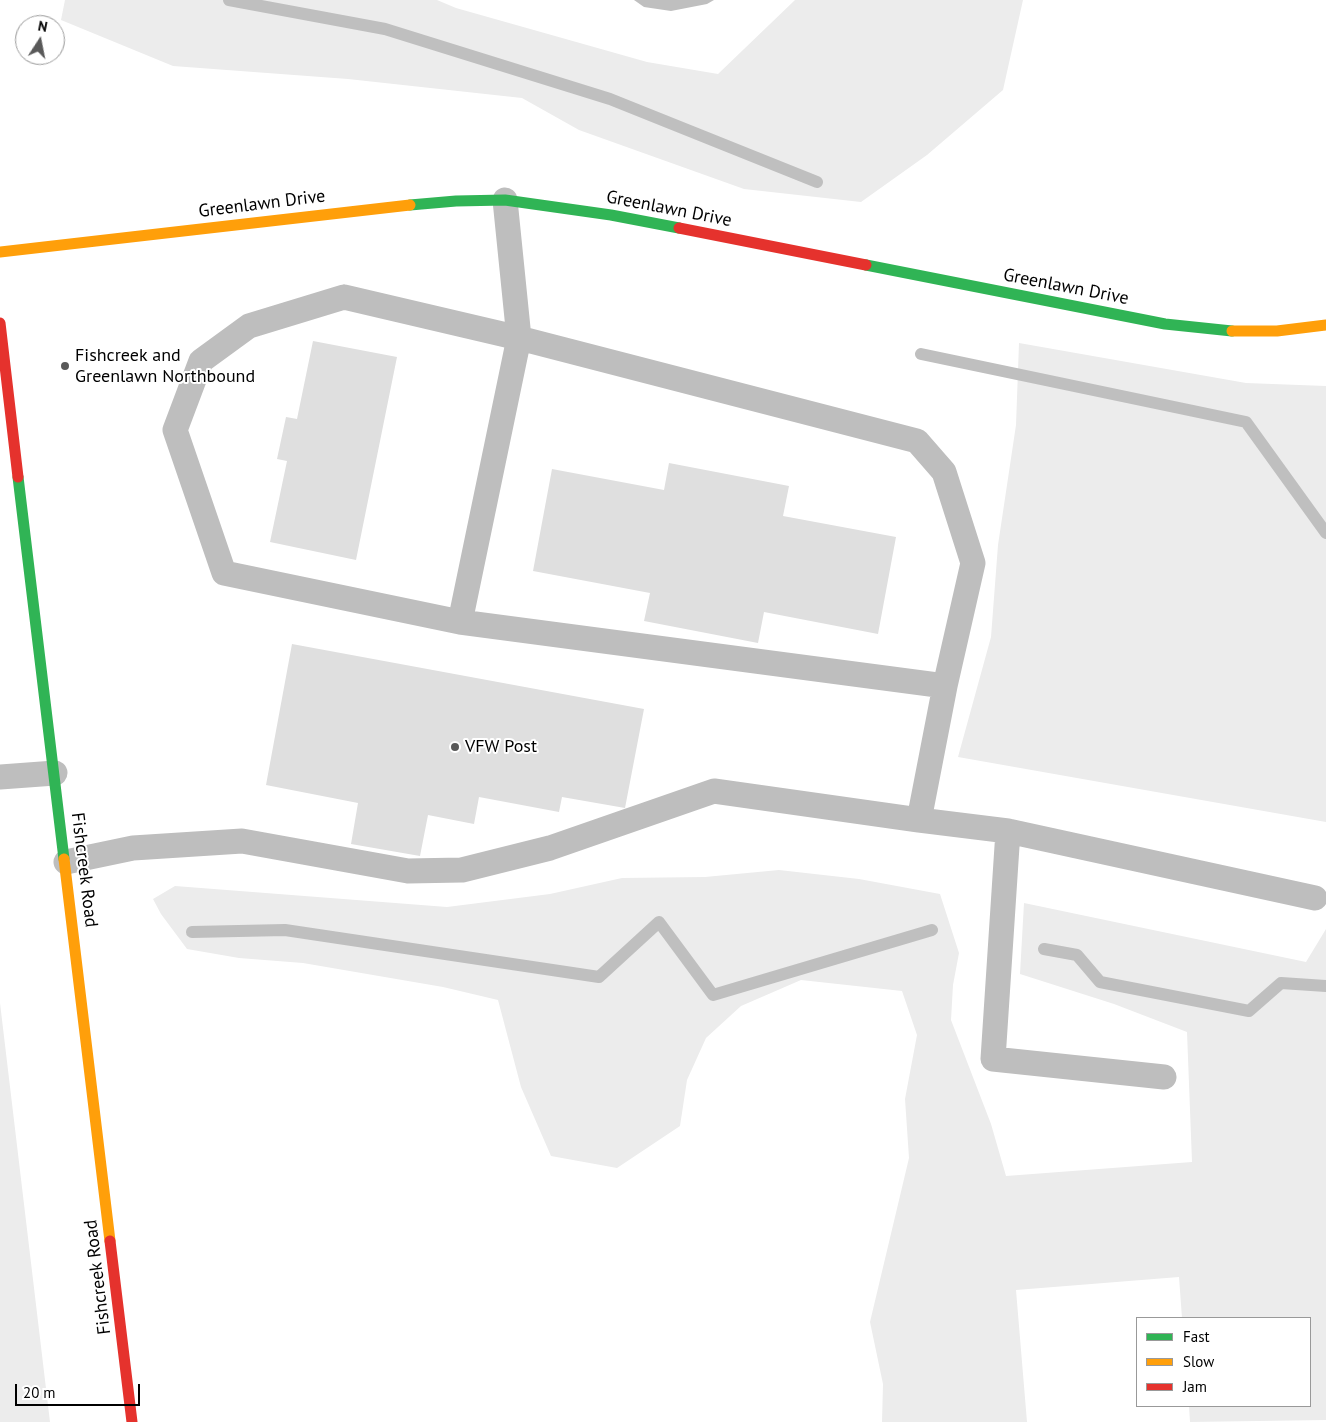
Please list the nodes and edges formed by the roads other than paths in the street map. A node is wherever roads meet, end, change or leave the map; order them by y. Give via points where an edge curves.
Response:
1 (504, 200) junction
2 (0, 252) edge
3 (0, 323) edge
4 (1326, 325) edge
5 (519, 338) junction
6 (460, 622) junction
7 (944, 686) junction
8 (55, 773) junction
9 (0, 777) edge
10 (919, 820) junction
11 (1008, 831) junction
12 (66, 862) junction
13 (1315, 898) dead end
14 (1164, 1077) dead end
15 (132, 1422) edge

1 - 2 street, Greenlawn Drive via 456,201 331,213
1 - 4 street, Greenlawn Drive via 611,215 1165,324 1218,331
1 - 5 lane
3 - 8 street, Fishcreek Road
5 - 6 lane
5 - 6 lane via 344,297 249,326 201,361 175,430 224,574
5 - 7 lane via 917,441 944,472 973,563
6 - 7 lane
7 - 10 lane
8 - 9 lane
8 - 12 street, Fishcreek Road
10 - 11 lane
10 - 12 lane via 714,791 550,848 462,870 408,871 242,841 133,848
11 - 13 lane
11 - 14 lane via 993,1059
12 - 15 street, Fishcreek Road

